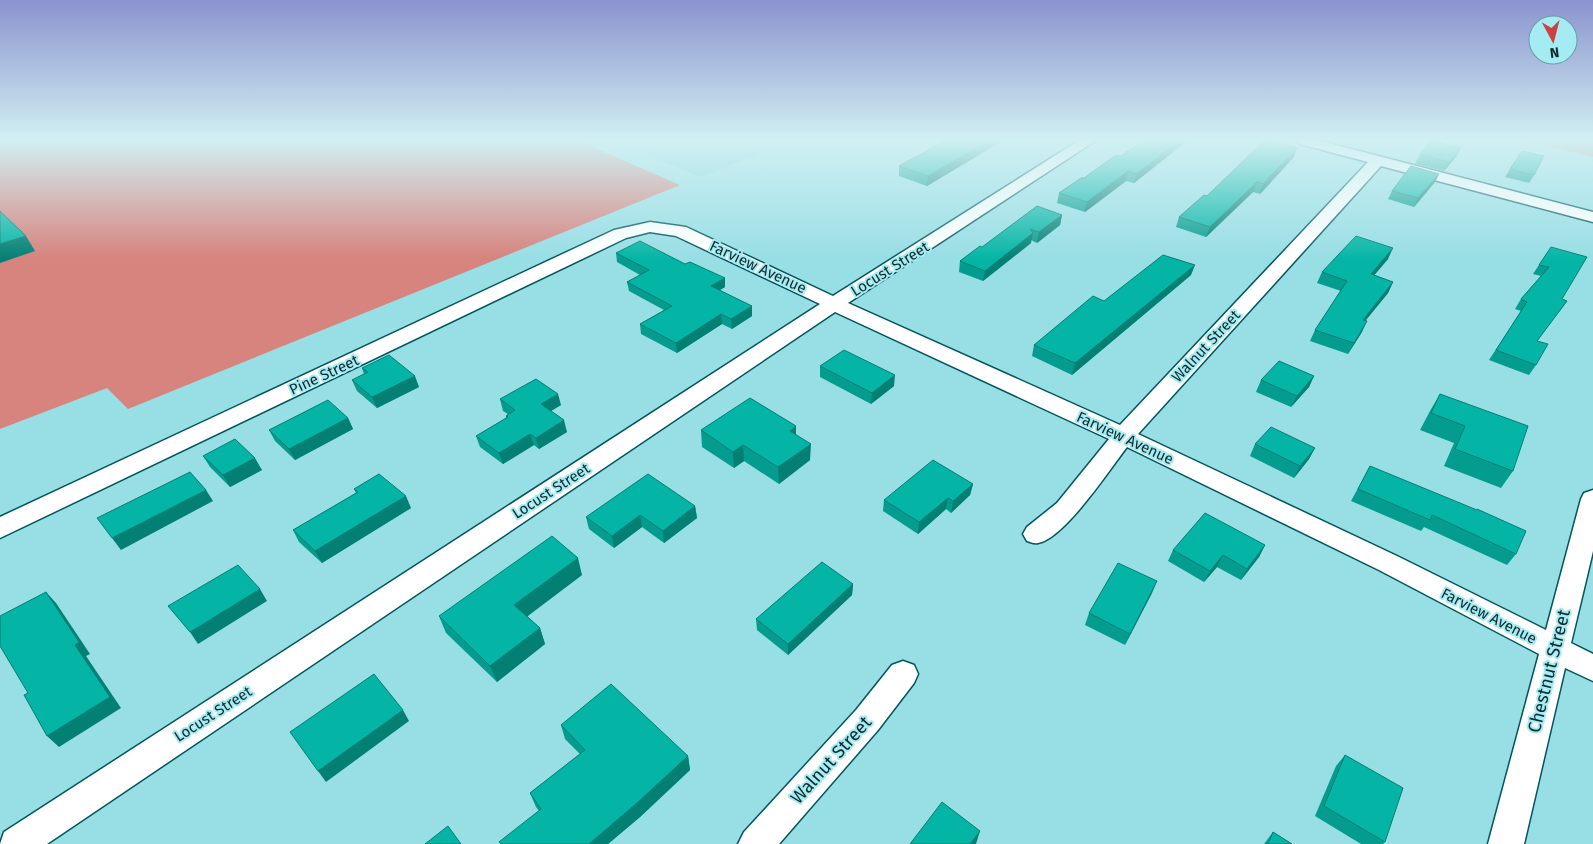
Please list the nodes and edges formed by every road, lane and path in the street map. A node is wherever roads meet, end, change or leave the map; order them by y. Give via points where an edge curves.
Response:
1 (1027, 180) edge
2 (1359, 180) edge
3 (1455, 180) edge
4 (1593, 217) edge
5 (650, 226) joint
6 (834, 304) junction
7 (1123, 436) junction
8 (1593, 499) edge
9 (0, 528) edge
10 (1036, 534) dead end
11 (1554, 650) junction
12 (1593, 668) edge
13 (903, 674) dead end
14 (16, 844) edge
15 (756, 844) edge
16 (1506, 844) edge

1 - 6 street, Locust Street
2 - 7 street, Walnut Street
3 - 4 street
5 - 6 street, Farview Avenue via 680,230
5 - 9 street, Pine Street via 620,234
6 - 7 street, Farview Avenue
6 - 14 street, Locust Street
7 - 10 street, Walnut Street via 1066,510
7 - 11 street, Farview Avenue via 1388,563
8 - 11 street, Chestnut Street
11 - 12 street, Farview Avenue
11 - 16 street, Chestnut Street
13 - 15 street, Walnut Street via 867,720

